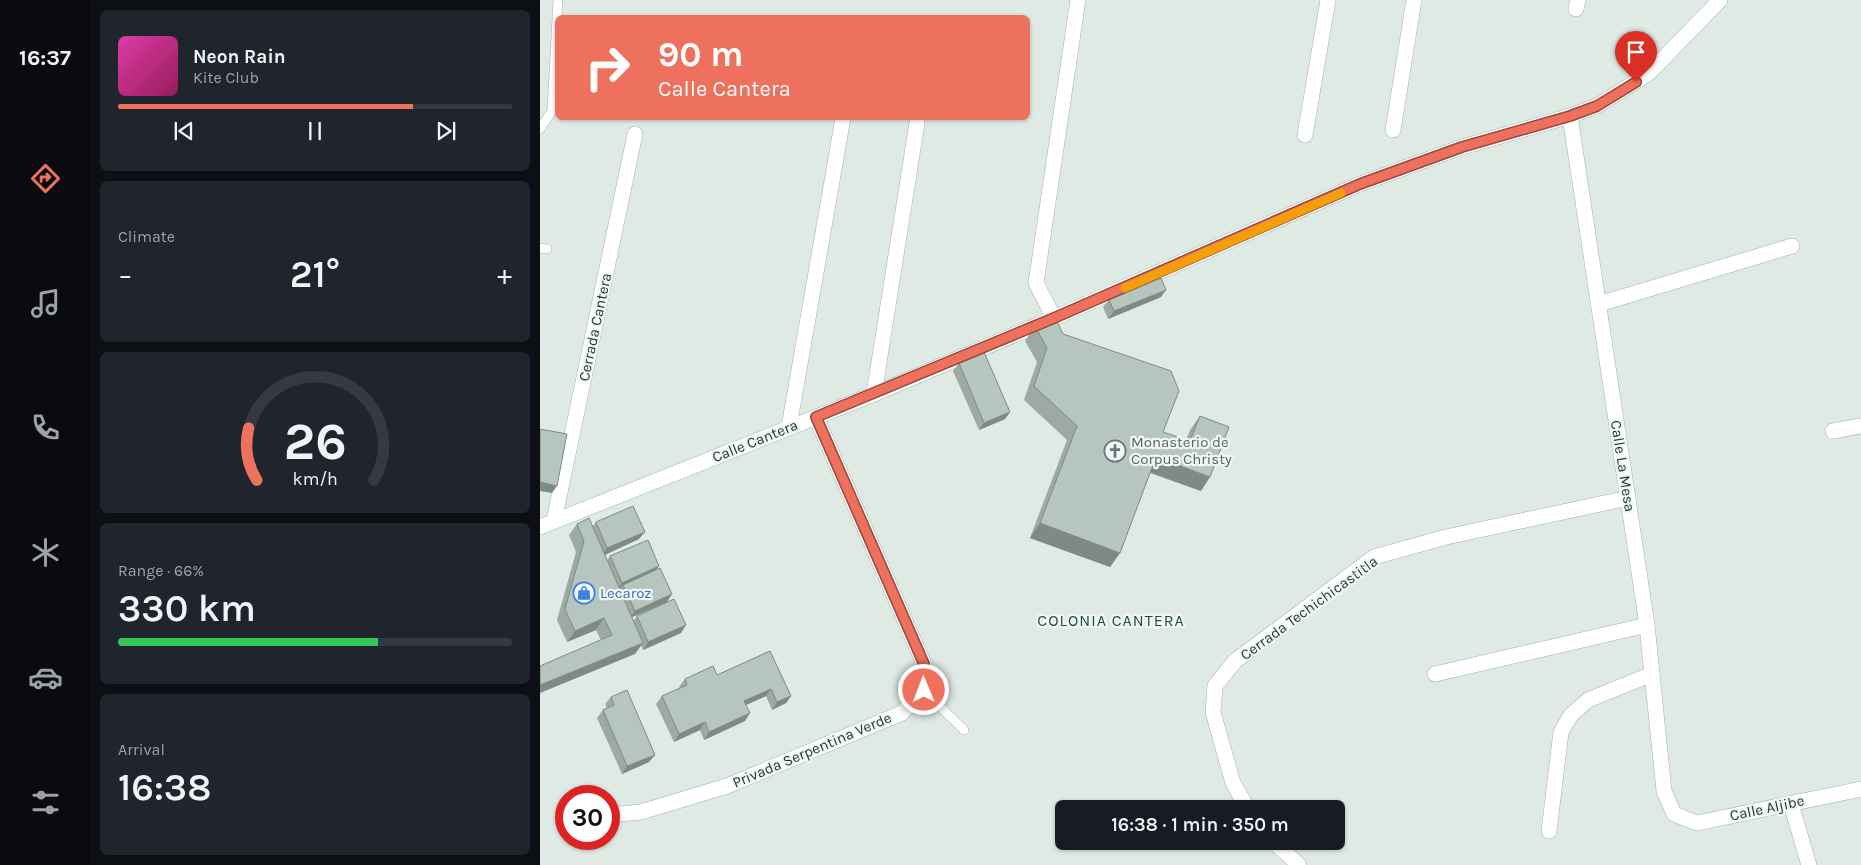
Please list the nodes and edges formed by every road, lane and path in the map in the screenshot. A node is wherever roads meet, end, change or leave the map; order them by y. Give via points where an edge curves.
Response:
1 (558, 0) edge
2 (1078, 0) edge
3 (1328, 0) edge
4 (1414, 0) edge
5 (1720, 0) edge
6 (557, 15) edge
7 (555, 56) edge
8 (1570, 116) junction
9 (843, 120) edge
10 (917, 123) dead end
11 (540, 129) edge
12 (1393, 130) dead end
13 (635, 134) dead end
14 (1304, 135) dead end
15 (1792, 246) dead end
16 (1599, 304) junction
17 (1054, 318) junction
18 (874, 394) junction
19 (816, 417) junction
20 (1861, 426) edge
21 (790, 427) junction
22 (1833, 431) dead end
23 (1628, 498) junction
24 (547, 524) edge
25 (1647, 625) junction
26 (1435, 674) dead end
27 (1652, 674) junction
28 (924, 691) junction
29 (964, 730) dead end
30 (1861, 789) edge
31 (1243, 800) edge
32 (1791, 804) junction
33 (620, 814) edge
34 (1674, 814) joint
35 (1548, 831) dead end
36 (1283, 850) edge
37 (1299, 865) edge
38 (1809, 865) edge

1 - 6 lane
2 - 17 street via 1036,283
3 - 14 street
4 - 12 street
5 - 8 street, Calle Cantera via 1649,73 1597,106
7 - 11 lane via 552,111
8 - 16 street, Calle La Mesa
8 - 17 street, Calle Cantera via 1462,147 1360,184
9 - 21 street
10 - 18 street
13 - 24 street, Cerrada Cantera
15 - 16 street
16 - 23 street, Calle La Mesa
17 - 18 street, Calle Cantera
18 - 19 street, Calle Cantera
19 - 21 street, Calle Cantera
19 - 28 street via 924,664
20 - 22 street
21 - 24 street, Calle Cantera
23 - 25 street, Calle La Mesa
23 - 31 street, Cerrada Techichicastitla via 1446,537 1374,558 1235,661 1215,686 1213,712 1234,783
25 - 26 street
25 - 27 street, Calle La Mesa
27 - 34 street, Calle La Mesa via 1664,791
27 - 35 street via 1588,700 1571,715 1561,732
28 - 29 lane
28 - 33 street, Privada Serpentina Verde via 902,713 727,786 641,812
30 - 32 street, Calle Aljibe
32 - 34 street, Calle Aljibe via 1697,822
32 - 38 street
36 - 37 street

